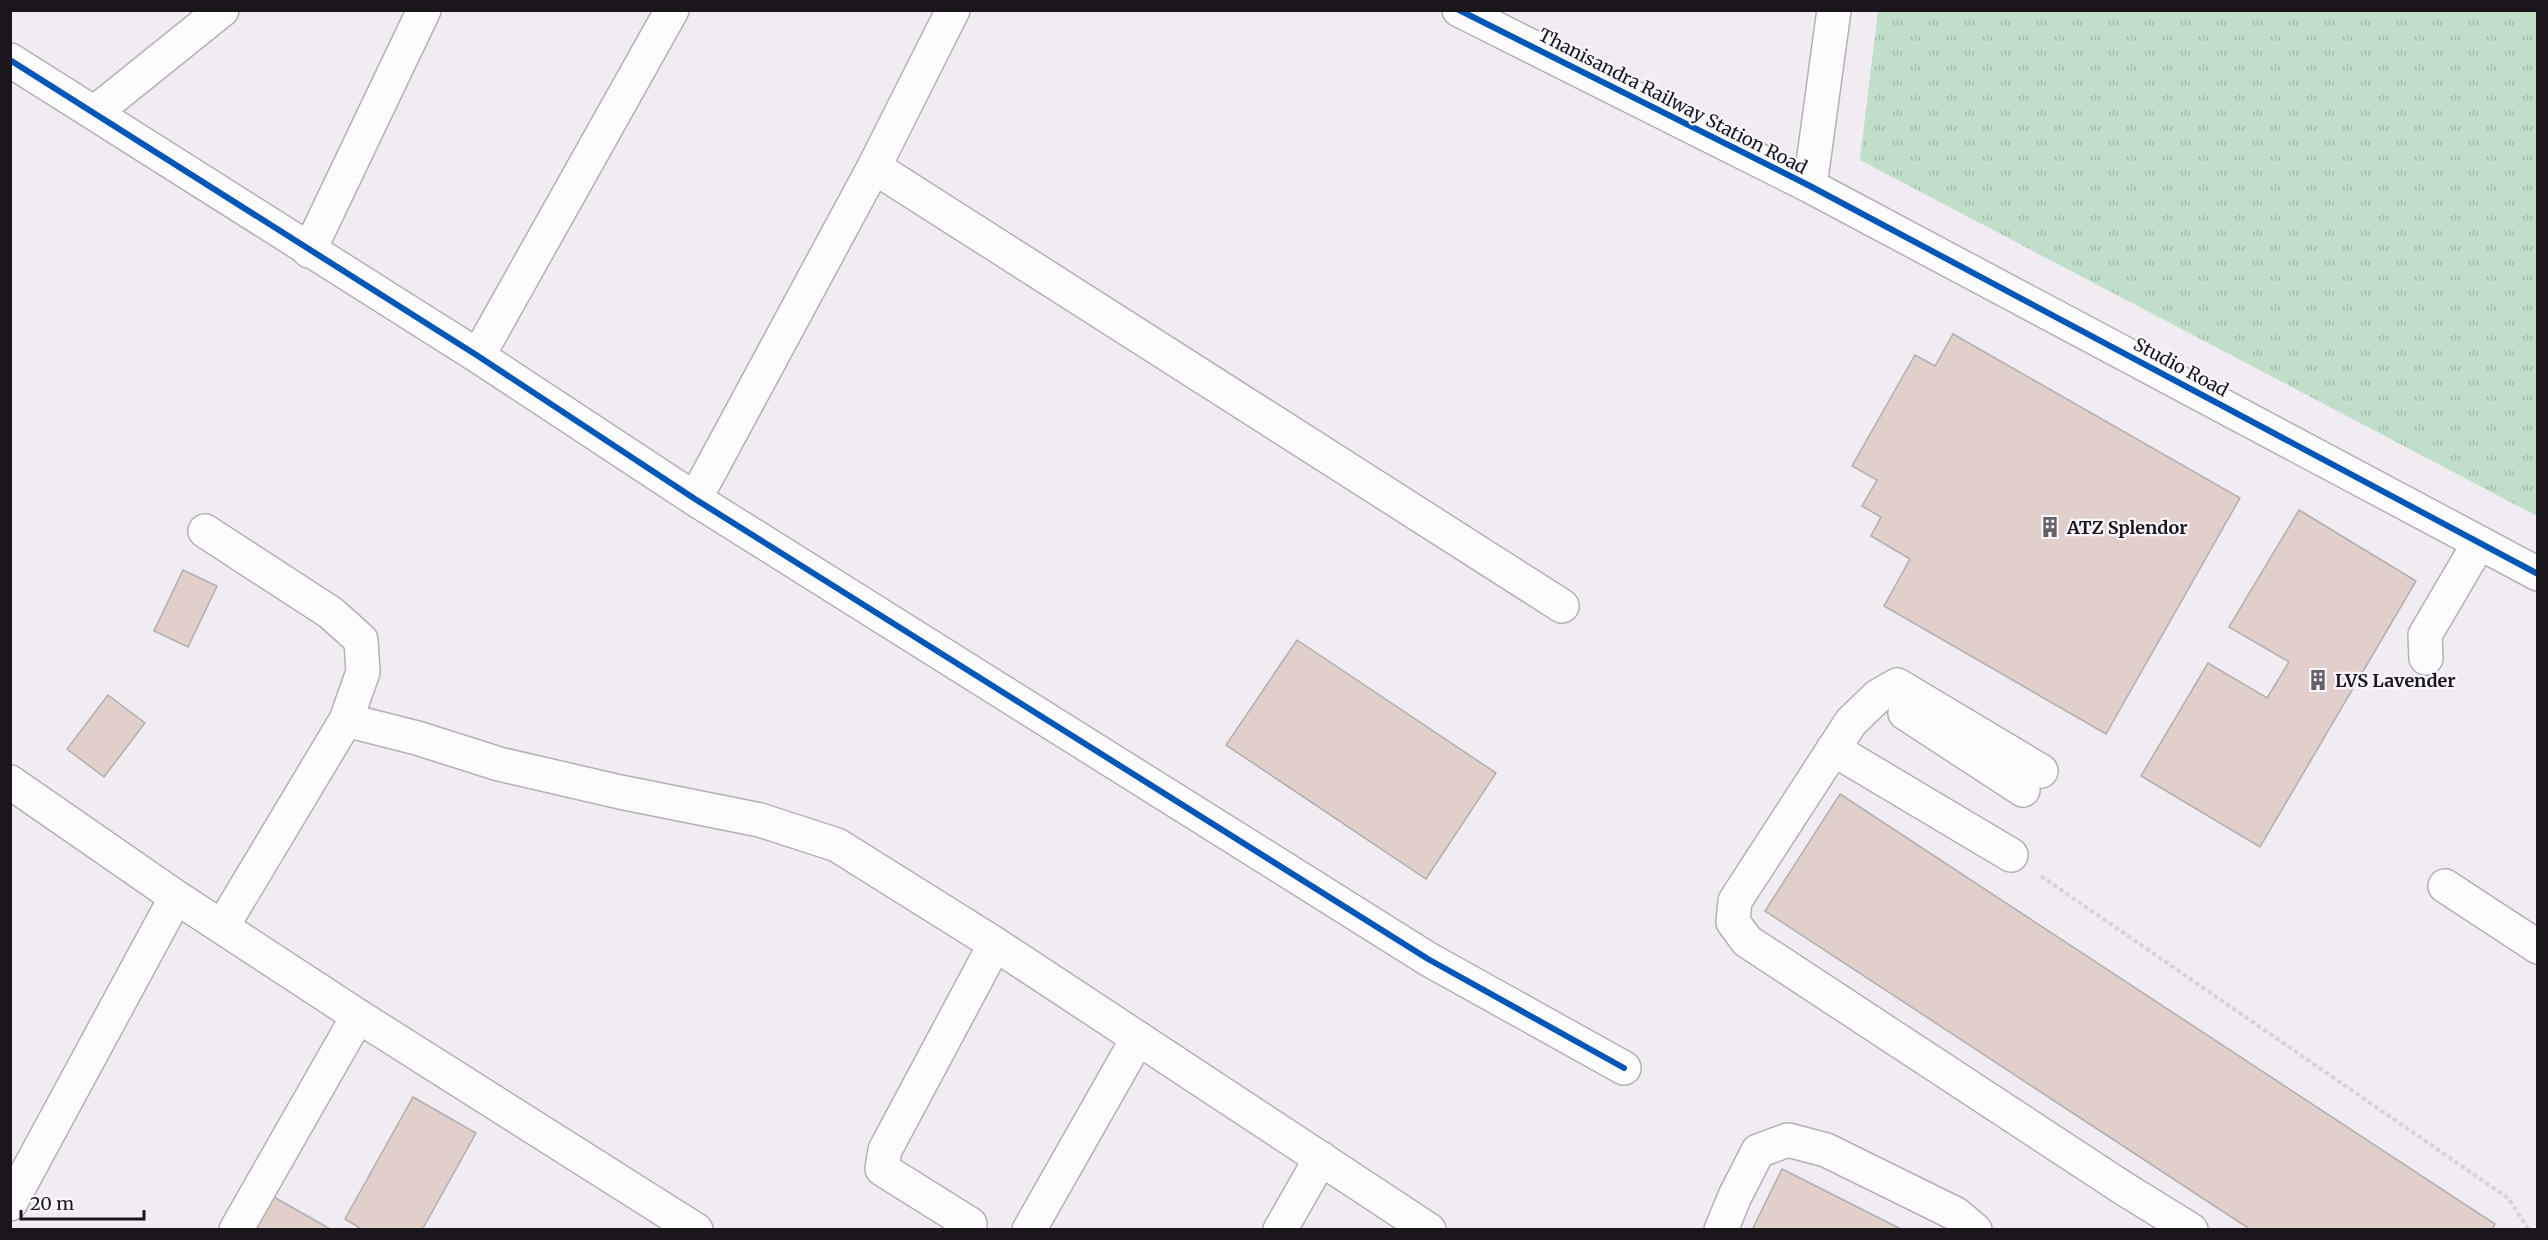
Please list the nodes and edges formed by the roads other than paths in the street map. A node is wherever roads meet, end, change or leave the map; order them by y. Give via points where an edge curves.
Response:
1 (222, 10) edge
2 (424, 10) edge
3 (672, 10) edge
4 (953, 10) edge
5 (1459, 10) edge
6 (1834, 10) edge
7 (10, 60) edge
8 (94, 113) junction
9 (874, 167) junction
10 (1810, 186) junction
11 (309, 250) junction
12 (478, 356) junction
13 (695, 499) junction
14 (205, 531) dead end
15 (2479, 543) junction
16 (2538, 574) edge
17 (1562, 606) dead end
18 (2427, 658) dead end
19 (346, 720) junction
20 (1833, 749) junction
21 (2032, 781) dead end
22 (12, 788) edge
23 (2011, 855) road end
24 (2445, 886) dead end
25 (176, 897) junction
26 (222, 927) junction
27 (995, 944) junction
28 (2538, 947) edge
29 (358, 1016) junction
30 (1138, 1038) junction
31 (1624, 1068) dead end
32 (1321, 1158) junction
33 (10, 1204) edge
34 (970, 1224) dead end
35 (236, 1230) edge
36 (696, 1230) edge
37 (1029, 1230) edge
38 (1280, 1230) edge
39 (1429, 1230) edge
40 (1721, 1230) edge
41 (1974, 1230) edge
42 (2191, 1230) edge

1 - 8 street
2 - 11 street
3 - 12 street
4 - 9 street
5 - 10 street, Thanisandra Railway Station Road
6 - 10 street, Thanisandra Railway Station Road
7 - 8 street
8 - 11 street
9 - 13 street
9 - 17 street
10 - 15 street, Studio Road
11 - 12 street
12 - 13 street
13 - 31 street via 1428,959
14 - 19 street via 331,613 361,640 363,672
15 - 16 street, Studio Road
15 - 18 street via 2425,635
19 - 26 street
19 - 27 street via 499,764 760,820 810,835 837,845
20 - 21 street via 1851,722 1878,696 1897,685
20 - 23 street
20 - 42 street via 1734,901 1733,921 1747,941
22 - 25 street
24 - 28 street
25 - 26 street
25 - 33 street
26 - 29 street
27 - 30 street
27 - 34 street via 885,1150 882,1169
29 - 35 street
29 - 36 street
30 - 32 street
30 - 37 street
32 - 38 street
32 - 39 street
40 - 41 street via 1758,1151 1788,1140 1826,1150 1956,1214

